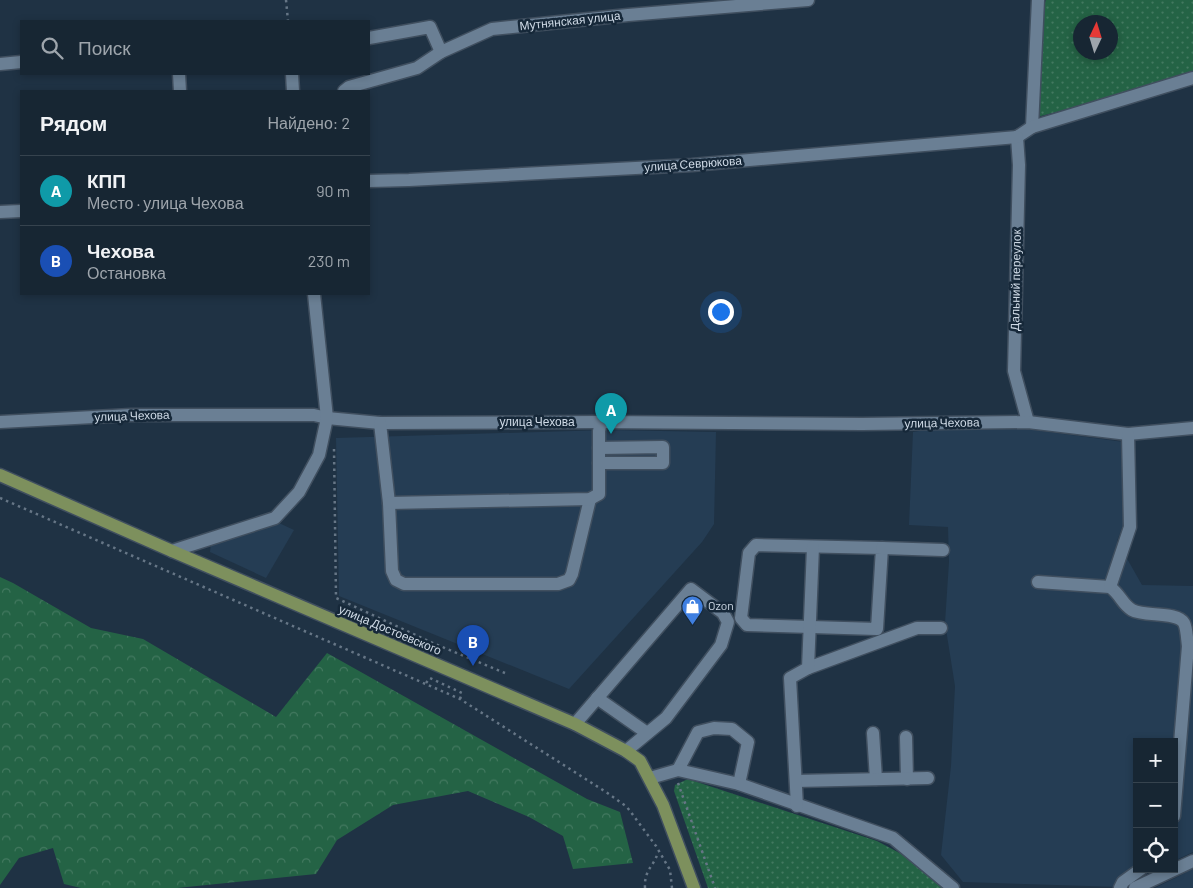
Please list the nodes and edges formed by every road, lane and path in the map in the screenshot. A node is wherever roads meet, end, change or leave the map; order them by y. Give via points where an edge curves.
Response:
1 (286, 0) edge
2 (808, 0) edge
3 (1038, 0) edge
4 (288, 20) edge
5 (370, 38) edge
6 (441, 52) junction
7 (20, 62) edge
8 (0, 64) edge
9 (179, 75) edge
10 (292, 75) edge
11 (1193, 78) edge
12 (180, 90) edge
13 (293, 90) edge
14 (345, 90) edge
15 (1032, 127) junction
16 (1017, 138) junction
17 (370, 180) edge
18 (20, 210) edge
19 (0, 212) edge
20 (314, 295) edge
21 (327, 418) junction
22 (0, 422) edge
23 (601, 422) junction
24 (1028, 422) junction
25 (380, 423) junction
26 (1193, 428) edge
27 (1128, 434) junction
28 (334, 446) dead end
29 (599, 448) junction
30 (599, 463) junction
31 (0, 475) edge
32 (0, 498) edge
33 (590, 499) junction
34 (389, 503) junction
35 (813, 547) junction
36 (882, 548) junction
37 (943, 550) dead end
38 (172, 551) junction
39 (1038, 582) dead end
40 (1110, 587) junction
41 (810, 628) junction
42 (941, 628) dead end
43 (1191, 647) edge
44 (808, 668) junction
45 (505, 673) dead end
46 (426, 683) junction
47 (597, 698) junction
48 (460, 699) junction
49 (575, 724) junction
50 (647, 733) junction
51 (873, 733) dead end
52 (906, 737) dead end
53 (626, 751) junction
54 (676, 771) junction
55 (650, 778) junction
56 (928, 778) dead end
57 (876, 779) junction
58 (907, 779) junction
59 (796, 781) junction
60 (1177, 783) edge
61 (739, 784) junction
62 (797, 806) junction
63 (658, 850) junction
64 (1193, 861) edge
65 (1136, 873) edge
66 (645, 888) edge
67 (672, 888) edge
68 (694, 888) edge
69 (715, 888) edge
70 (952, 888) edge
71 (1120, 888) edge
72 (1135, 888) edge

1 - 4 path
2 - 6 street, Мутнянская улица via 492,29
3 - 15 street
5 - 6 street via 430,27
6 - 14 street, Мутнянская улица via 417,68
7 - 8 street
9 - 12 street
10 - 13 street
11 - 15 street
15 - 16 street
16 - 17 street, улица Севрюкова via 692,165
16 - 24 street, Дальний переулок via 1014,371
18 - 19 street
20 - 21 street
21 - 22 street, улица Чехова via 314,415 131,415
21 - 25 street, улица Чехова
21 - 38 street via 319,455 299,492 275,518
23 - 24 street, улица Чехова
23 - 25 street, улица Чехова
23 - 29 street
24 - 27 street, улица Чехова
25 - 34 street
26 - 27 street, улица Чехова
27 - 40 street via 1130,527
28 - 45 path via 336,598
29 - 30 street
29 - 30 street via 663,447 663,463
30 - 33 street via 600,494
31 - 38 main road, улица Достоевского
32 - 46 path
33 - 34 street
33 - 34 street via 572,574 569,580 558,584 404,584 396,580 392,571
35 - 36 street
35 - 41 street
35 - 41 street via 756,546 748,553 741,618 746,625
36 - 37 street
36 - 41 street via 877,629
38 - 49 main road, улица Достоевского
39 - 40 street
40 - 43 street via 1133,611 1180,619
41 - 44 street
42 - 44 street via 917,628
43 - 60 street
44 - 59 street via 790,678
46 - 48 path
46 - 48 path via 430,678 462,693
47 - 49 street
47 - 50 street
47 - 50 street via 691,589 724,613 728,622 726,632 721,645 666,718
48 - 63 path via 626,807
49 - 53 main road, улица Достоевского
50 - 53 street
51 - 57 street
52 - 58 street
53 - 55 main road, улица Достоевского via 640,761
54 - 55 street
54 - 61 street
54 - 61 street via 698,732 714,728 732,729 748,742
54 - 69 path
55 - 68 main road, улица Достоевского
56 - 58 street
57 - 58 street
57 - 59 street
59 - 62 street
61 - 62 street
62 - 70 street via 893,838
63 - 66 path via 656,860 647,870
63 - 67 path via 670,870
64 - 72 street
65 - 71 street

